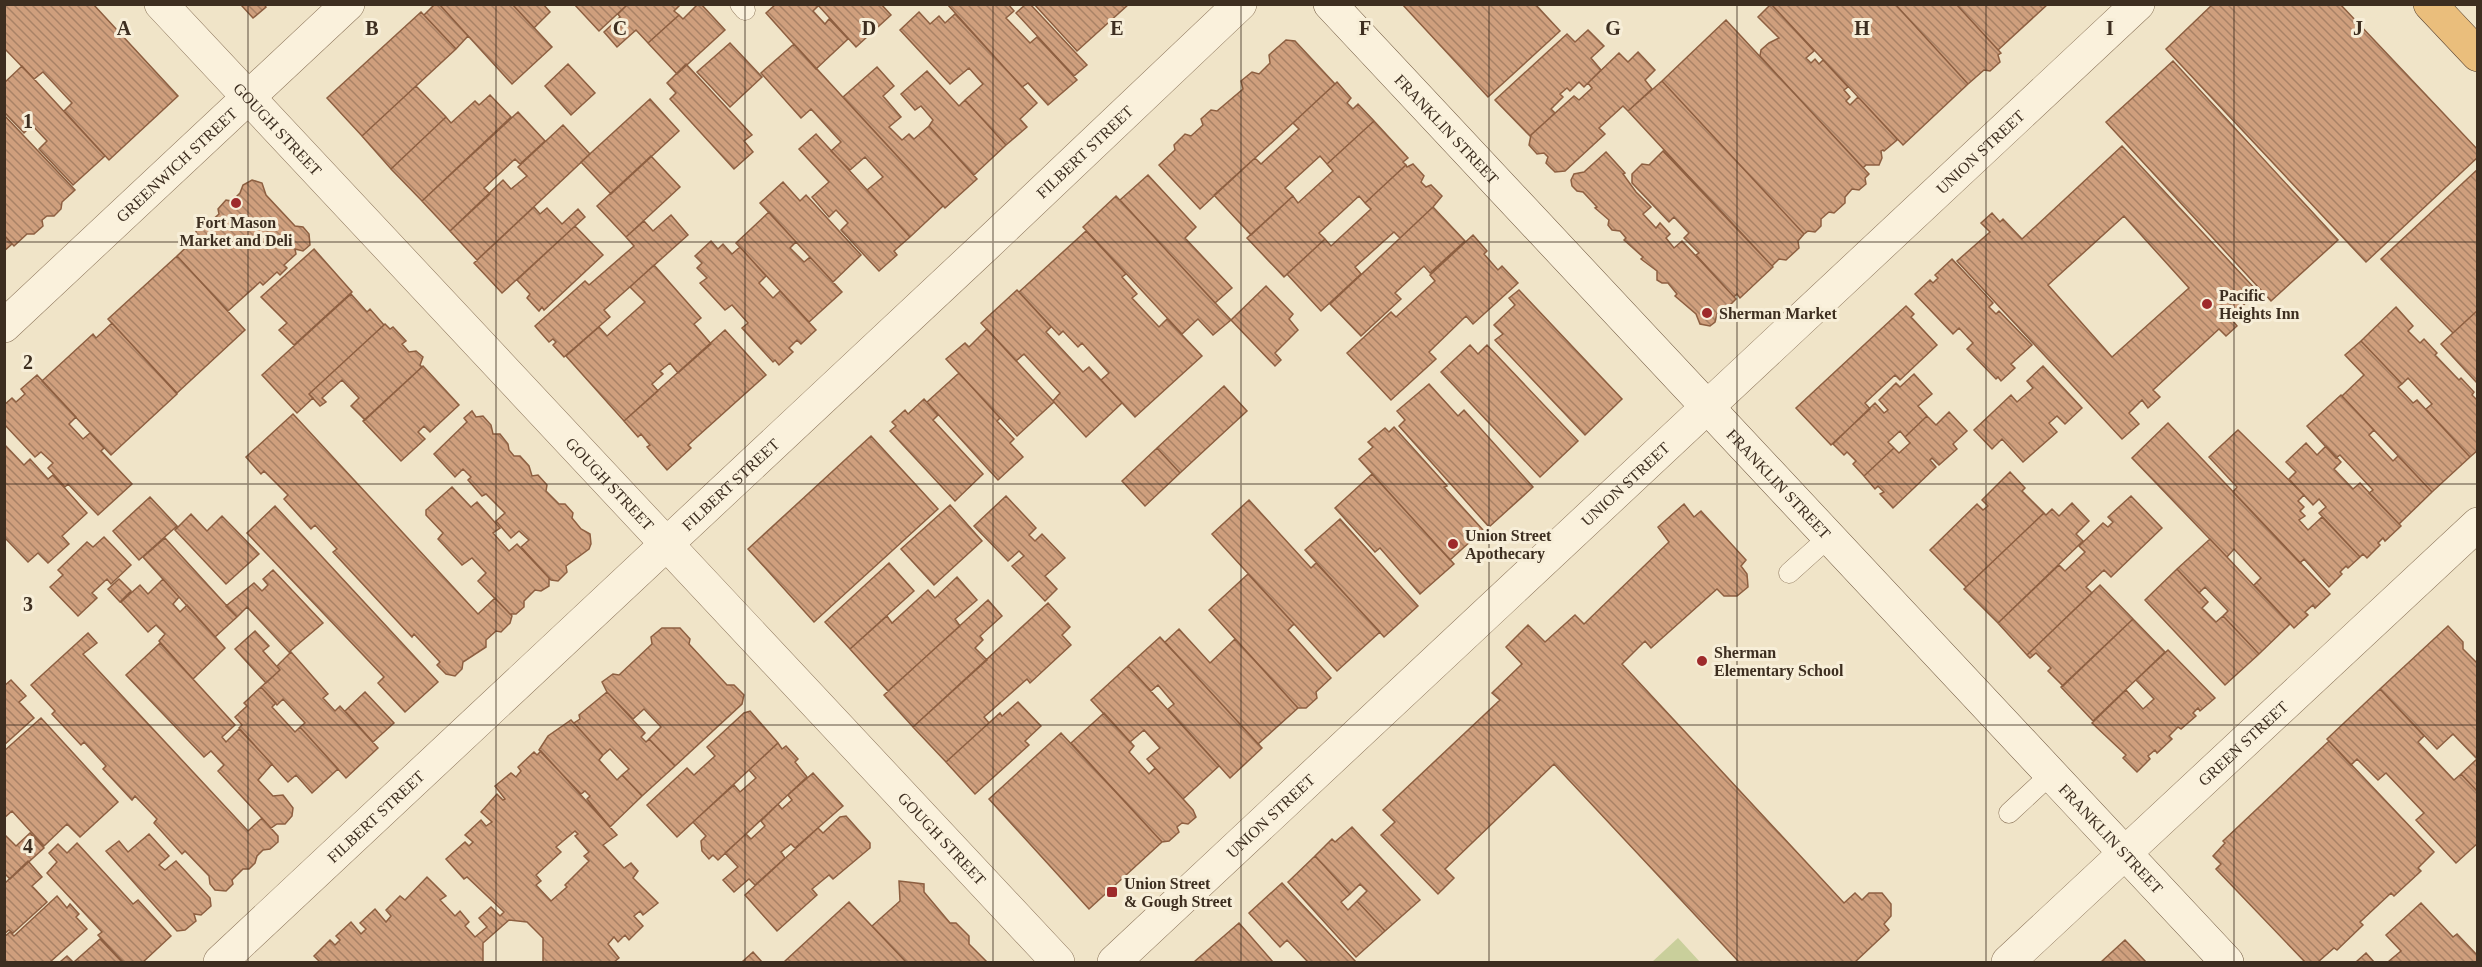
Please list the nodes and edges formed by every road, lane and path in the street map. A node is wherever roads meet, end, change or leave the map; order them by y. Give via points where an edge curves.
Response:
1 (161, 4) edge
2 (348, 4) edge
3 (1240, 4) edge
4 (1330, 4) edge
5 (2138, 4) edge
6 (2430, 4) edge
7 (2478, 55) edge
8 (249, 98) junction
9 (4, 326) edge
10 (1708, 407) junction
11 (2478, 524) edge
12 (1829, 537) junction
13 (667, 544) junction
14 (1789, 573) dead end
15 (2051, 774) junction
16 (2010, 813) dead end
17 (2125, 854) junction
18 (220, 963) edge
19 (1058, 963) edge
20 (1114, 963) edge
21 (2008, 963) edge
22 (2227, 963) edge

1 - 8 street, GOUGH STREET
2 - 8 street, GREENWICH STREET
3 - 13 street, FILBERT STREET
4 - 10 street, FRANKLIN STREET
5 - 10 street, UNION STREET
6 - 7 highway
8 - 9 street, GREENWICH STREET
8 - 13 street, GOUGH STREET
10 - 12 street, FRANKLIN STREET
10 - 20 street, UNION STREET
11 - 17 street, GREEN STREET
12 - 14 lane
12 - 15 street, FRANKLIN STREET
13 - 18 street, FILBERT STREET
13 - 19 street, GOUGH STREET
15 - 16 lane
15 - 17 street, FRANKLIN STREET
17 - 21 street, GREEN STREET
17 - 22 street, FRANKLIN STREET

